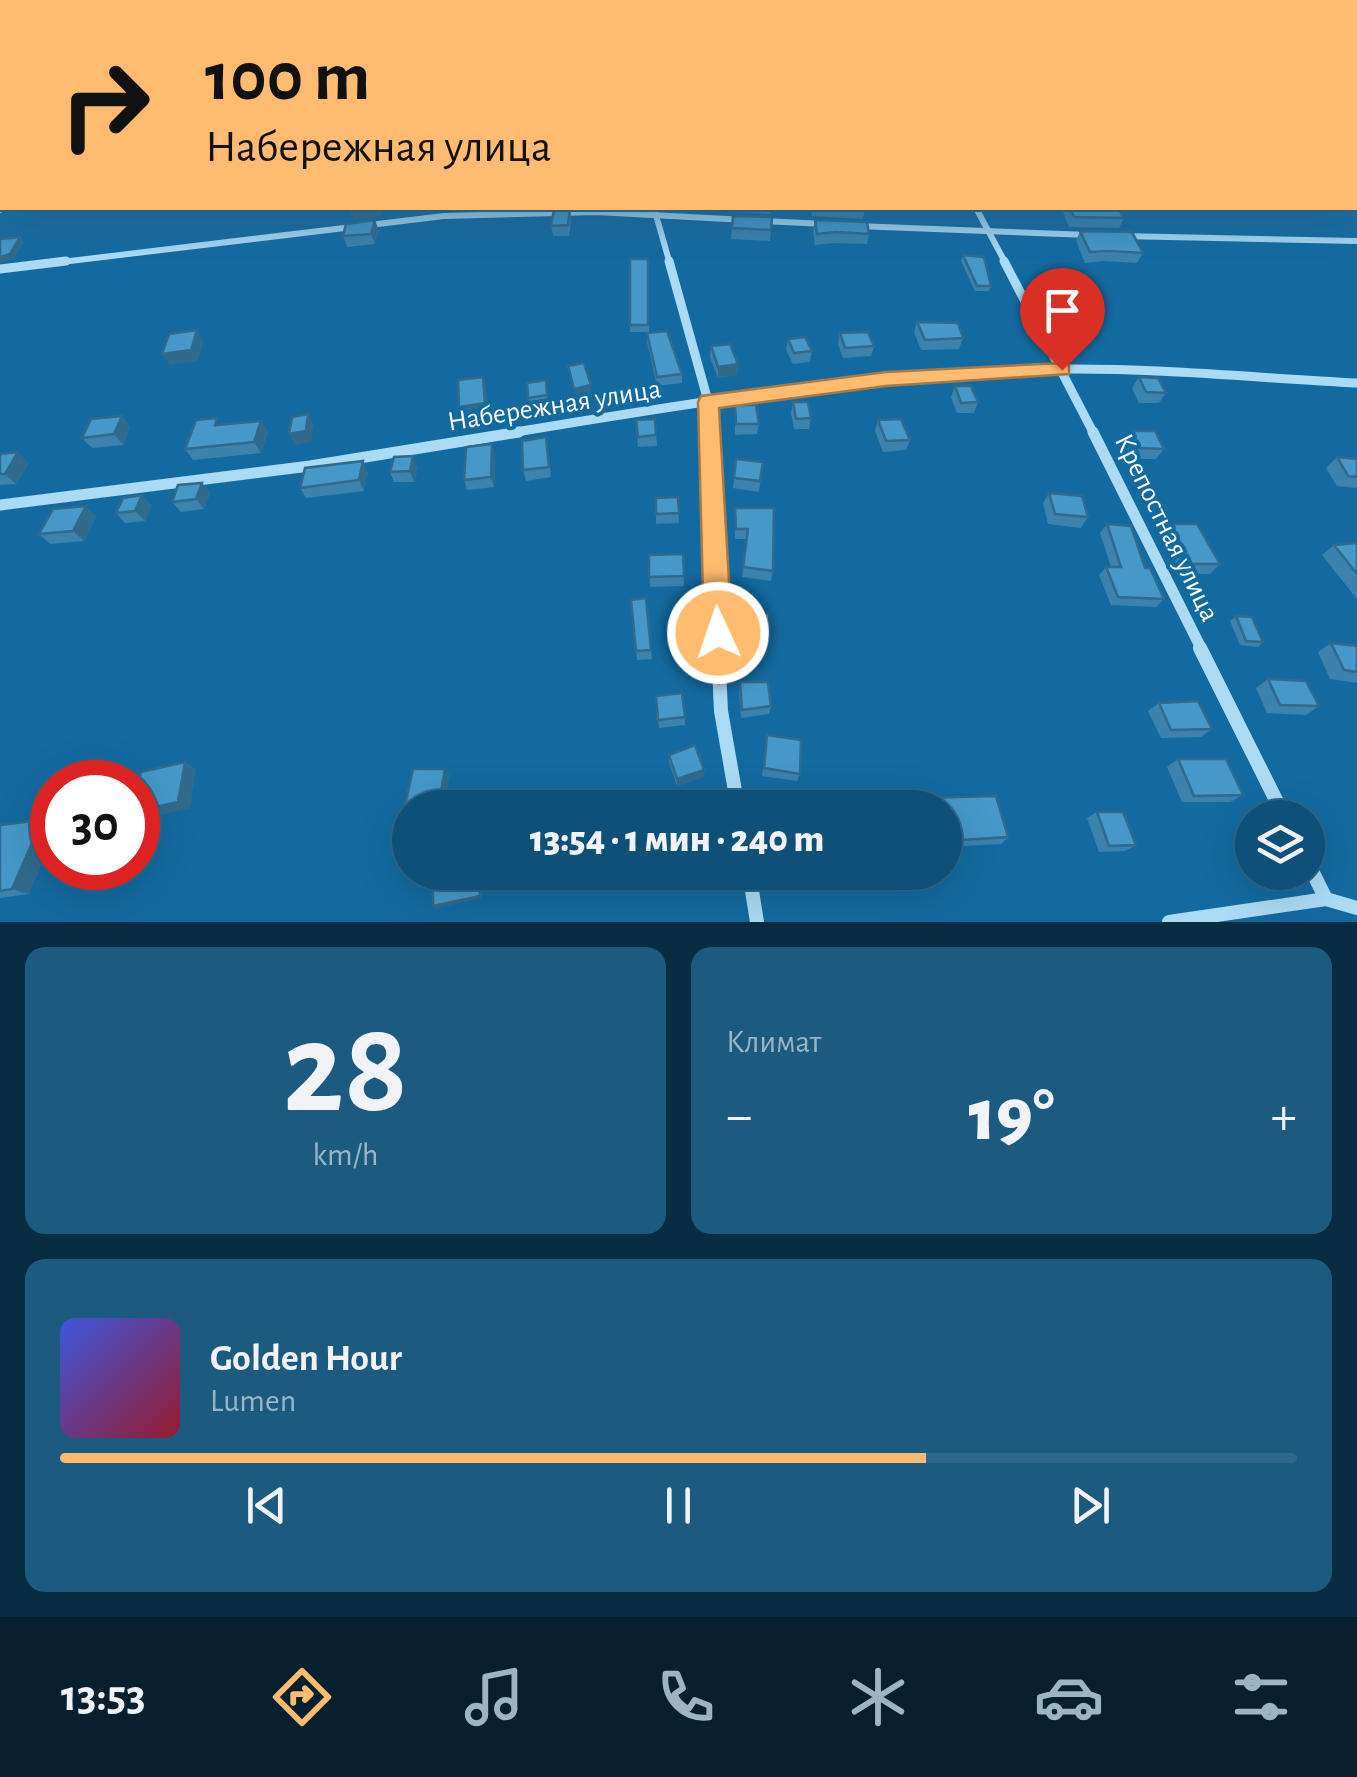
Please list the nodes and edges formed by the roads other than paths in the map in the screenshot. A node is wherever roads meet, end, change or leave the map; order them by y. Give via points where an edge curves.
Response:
1 (977, 210) edge
2 (654, 212) edge
3 (831, 224) edge
4 (851, 225) edge
5 (988, 232) junction
6 (1357, 241) edge
7 (0, 269) edge
8 (1062, 370) junction
9 (1357, 382) edge
10 (708, 402) junction
11 (0, 504) edge
12 (735, 790) edge
13 (1275, 800) edge
14 (752, 890) edge
15 (1321, 890) edge
16 (1326, 900) junction
17 (1357, 908) edge
18 (757, 922) edge
19 (1168, 922) edge

1 - 5 street, Крепостная улица
2 - 3 street
2 - 7 street via 444,216
2 - 10 street
4 - 5 street
5 - 6 street
5 - 8 street, Крепостная улица
8 - 9 street, Набережная улица
8 - 10 street, Набережная улица via 886,379
8 - 13 street, Крепостная улица
10 - 11 street, Набережная улица via 310,466
10 - 12 street via 721,711
14 - 18 street
15 - 16 street
16 - 17 street
16 - 19 street

